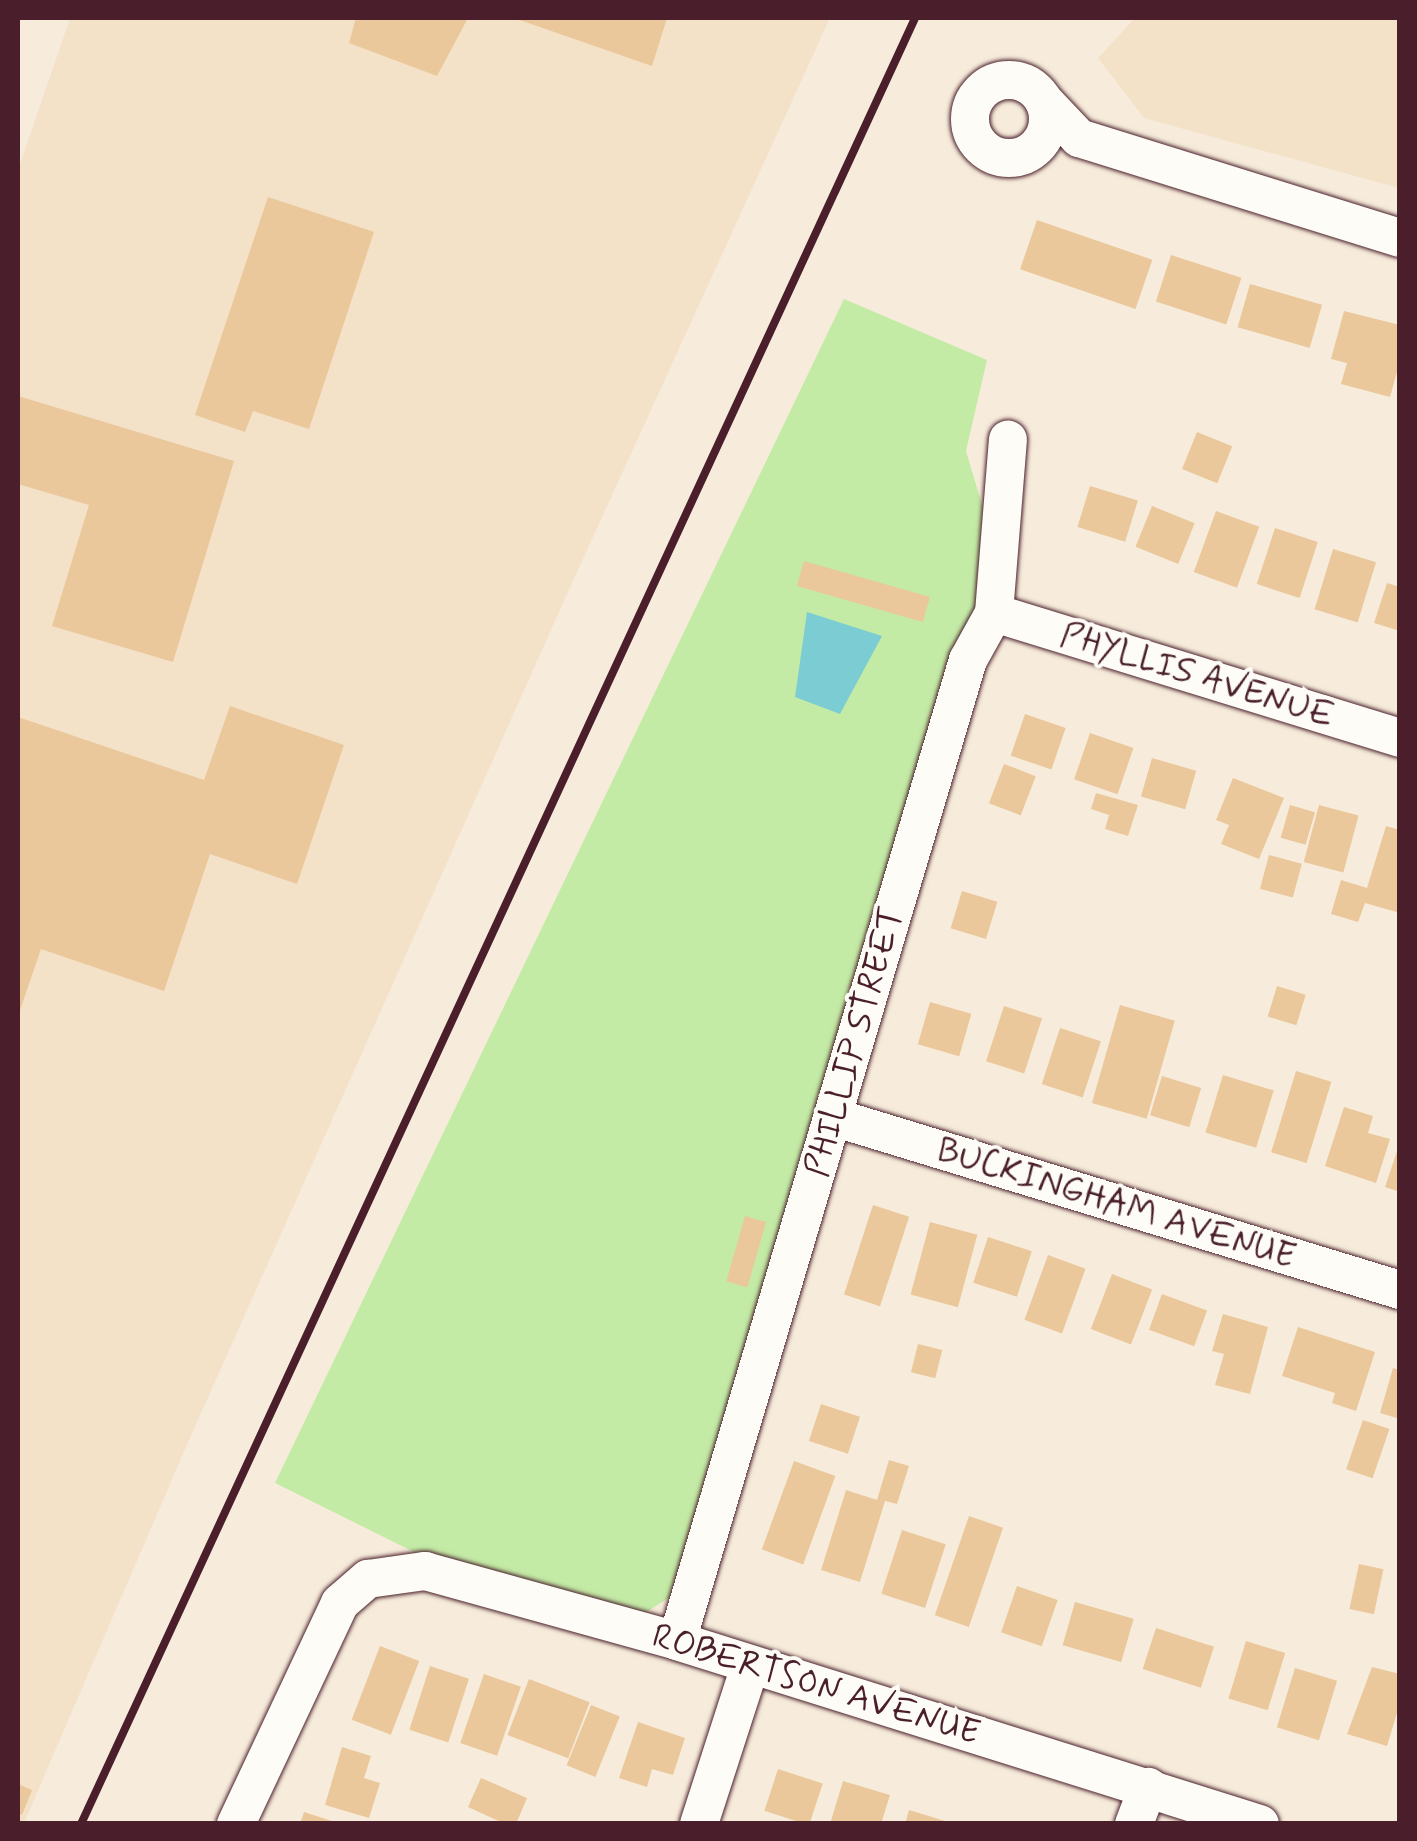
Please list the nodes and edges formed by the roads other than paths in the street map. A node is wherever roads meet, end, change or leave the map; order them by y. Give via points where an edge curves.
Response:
1 (1044, 101) junction
2 (1090, 140) junction
3 (1027, 155) junction
4 (1400, 238) edge
5 (1008, 440) dead end
6 (994, 613) junction
7 (1400, 738) edge
8 (833, 1117) junction
9 (1400, 1290) edge
10 (676, 1642) junction
11 (750, 1666) junction
12 (1148, 1787) junction
13 (236, 1824) edge
14 (699, 1824) edge
15 (1134, 1824) edge
16 (1260, 1824) edge

1 - 2 street via 1071,132
1 - 3 street via 1047,131
1 - 3 street via 1030,86 1000,81 982,90 971,107 970,128 979,146 1007,159
2 - 3 street
2 - 4 street
5 - 6 street, PHILLIP STREET
6 - 7 street, PHYLLIS AVENUE
6 - 8 street, PHILLIP STREET via 968,660
8 - 9 street, BUCKINGHAM AVENUE
8 - 10 street, PHILLIP STREET
10 - 11 street, ROBERTSON AVENUE
10 - 13 street, ROBERTSON AVENUE via 425,1571 368,1579 340,1603
11 - 12 street, ROBERTSON AVENUE
11 - 14 street
12 - 15 street
12 - 16 street, ROBERTSON AVENUE

